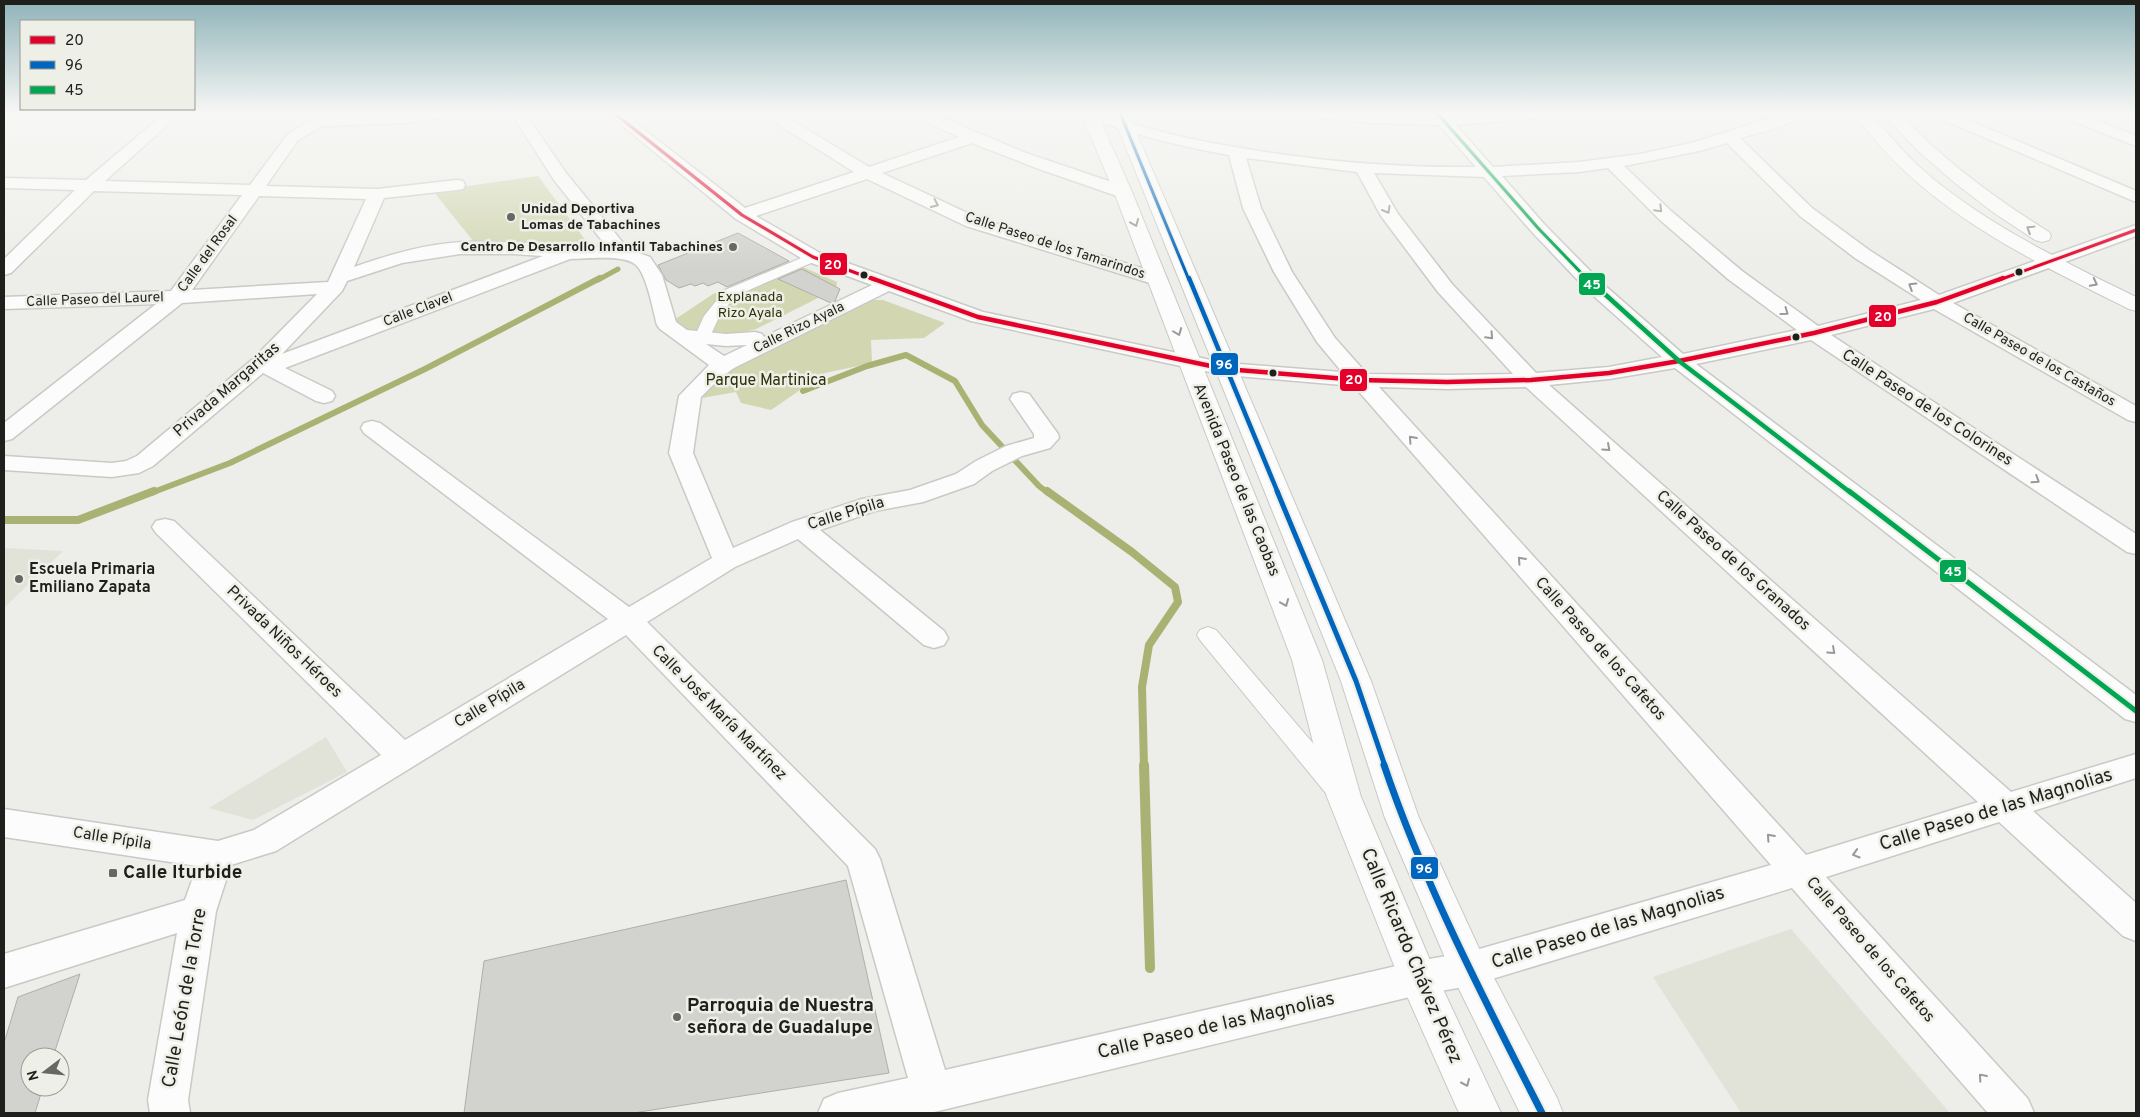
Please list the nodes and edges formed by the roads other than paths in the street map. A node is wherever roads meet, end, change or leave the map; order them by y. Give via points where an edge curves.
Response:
1 (113, 165) edge
2 (272, 165) edge
3 (553, 165) edge
4 (679, 165) edge
5 (855, 165) edge
6 (891, 165) edge
7 (1041, 165) edge
8 (1111, 165) edge
9 (1142, 165) edge
10 (1240, 165) edge
11 (1339, 165) edge
12 (1483, 165) edge
13 (1581, 165) edge
14 (1615, 165) edge
15 (1758, 165) edge
16 (1908, 165) edge
17 (1943, 165) edge
18 (2061, 165) edge
19 (1363, 168) junction
20 (1489, 172) junction
21 (868, 173) junction
22 (4, 183) edge
23 (458, 185) dead end
24 (89, 186) junction
25 (254, 189) junction
26 (1123, 192) junction
27 (377, 194) junction
28 (2136, 197) edge
29 (742, 215) junction
30 (2136, 230) edge
31 (568, 253) junction
32 (621, 253) junction
33 (2072, 254) junction
34 (812, 257) junction
35 (2051, 262) junction
36 (4, 268) edge
37 (1157, 279) junction
38 (338, 282) junction
39 (878, 282) junction
40 (2136, 286) edge
41 (177, 297) junction
42 (1937, 302) junction
43 (4, 304) edge
44 (2136, 305) edge
45 (1814, 333) junction
46 (680, 336) junction
47 (702, 338) junction
48 (755, 338) junction
49 (1680, 361) junction
50 (1190, 362) junction
51 (717, 365) junction
52 (265, 366) junction
53 (1225, 369) junction
54 (1359, 380) junction
55 (1531, 380) junction
56 (324, 396) dead end
57 (1020, 399) dead end
58 (2136, 415) edge
59 (372, 428) dead end
60 (4, 434) edge
61 (4, 464) edge
62 (165, 527) dead end
63 (801, 528) junction
64 (2136, 546) edge
65 (726, 561) junction
66 (628, 620) junction
67 (1208, 635) dead end
68 (934, 638) dead end
69 (2136, 711) edge
70 (402, 757) junction
71 (2136, 766) edge
72 (1344, 797) junction
73 (2005, 807) junction
74 (4, 823) edge
75 (218, 855) junction
76 (1800, 871) junction
77 (198, 911) junction
78 (2136, 925) edge
79 (1469, 969) junction
80 (4, 971) edge
81 (1418, 978) junction
82 (932, 1094) junction
83 (170, 1113) edge
84 (838, 1113) edge
85 (1480, 1113) edge
86 (1542, 1113) edge
87 (2014, 1113) edge

1 - 24 street
2 - 25 street, Calle del Rosal
3 - 32 street
4 - 29 street
5 - 21 street, Calle Paseo de los Tamarindos
6 - 21 street
7 - 26 street
8 - 26 main road, Avenida Paseo de las Caobas
9 - 53 main road, Avenida Paseo de las Caobas
10 - 54 street, Calle Paseo de los Cafetos via 1252,208 1283,272 1327,342
11 - 19 street
12 - 20 street
13 - 20 street
14 -> 45 street, Calle Paseo de los Colorines via 1665,215 1734,275
42 -> 15 street, Calle Paseo de los Castaños via 1862,254 1806,212
16 - 35 main road via 1981,220
33 -> 17 main road via 1996,206
18 - 28 street
19 - 20 street
19 -> 55 street, Calle Paseo de los Granados via 1390,216 1445,288
20 - 49 street via 1595,287
21 - 29 street
21 -> 37 street, Calle Paseo de los Tamarindos via 972,222
22 - 24 street
23 - 27 street
24 - 25 street
24 - 36 street
25 - 27 street
25 - 41 street, Calle del Rosal
26 -> 37 main road, Avenida Paseo de las Caobas
27 - 38 street, Privada Margaritas
29 - 34 street
30 - 33 street
31 - 32 street, Calle Paseo del Laurel
31 - 38 street, Calle Paseo del Laurel via 460,248 399,258
31 - 52 street, Calle Clavel
32 - 46 street via 643,261 652,275 667,325
33 - 35 street
33 - 40 main road
34 - 39 street
34 - 47 street via 730,293 712,316
35 - 42 street
35 -> 44 main road
37 -> 50 main road, Avenida Paseo de las Caobas
38 - 41 street, Calle Paseo del Laurel
38 - 52 street, Privada Margaritas
39 - 48 street, Calle Rizo Ayala
39 - 50 street via 978,317
39 - 51 street, Calle Rizo Ayala
41 - 43 street, Calle Paseo del Laurel
41 - 60 street, Calle del Rosal
42 - 45 street
42 - 58 street, Calle Paseo de los Castaños
45 - 49 street
45 -> 64 street, Calle Paseo de los Colorines
46 - 47 street
46 - 51 street
47 - 48 street
48 - 51 street, Calle Rizo Ayala
49 - 55 street via 1609,373
49 - 69 street
50 - 53 street
50 -> 72 main road, Avenida Paseo de las Caobas via 1307,660
51 - 65 street, Calle Rizo Ayala via 690,396 681,453
52 - 56 street
52 - 61 street, Privada Margaritas via 145,461 131,468 112,470
53 - 54 street
53 - 79 main road, Avenida Paseo de las Caobas via 1356,681 1402,818
54 - 55 street
76 -> 54 street, Calle Paseo de los Cafetos
55 -> 73 street, Calle Paseo de los Granados
57 - 63 street, Calle Pípila via 1047,438 1042,443 1014,452 914,497 871,504
59 - 66 street, Calle José María Martínez
62 - 70 street, Privada Niños Héroes
63 - 65 street, Calle Pípila
63 - 68 street
65 - 66 street, Calle Pípila
66 - 70 street, Calle Pípila
66 - 82 street, Calle José María Martínez via 863,859
67 - 72 street
70 - 75 street, Calle Pípila via 264,841
71 - 73 street, Calle Paseo de las Magnolias
72 - 81 main road, Calle Ricardo Chávez Pérez
73 -> 76 street, Calle Paseo de las Magnolias
73 - 78 street, Calle Paseo de los Granados
74 - 75 street, Calle Pípila
75 - 77 street, Calle León de la Torre
76 - 79 street, Calle Paseo de las Magnolias
87 -> 76 street, Calle Paseo de los Cafetos
77 - 80 street
77 - 83 street, Calle León de la Torre via 168,1100
79 - 81 street, Calle Paseo de las Magnolias
79 - 86 main road
81 - 82 street, Calle Paseo de las Magnolias
81 -> 85 main road, Calle Ricardo Chávez Pérez
82 - 84 street, Calle Paseo de las Magnolias

